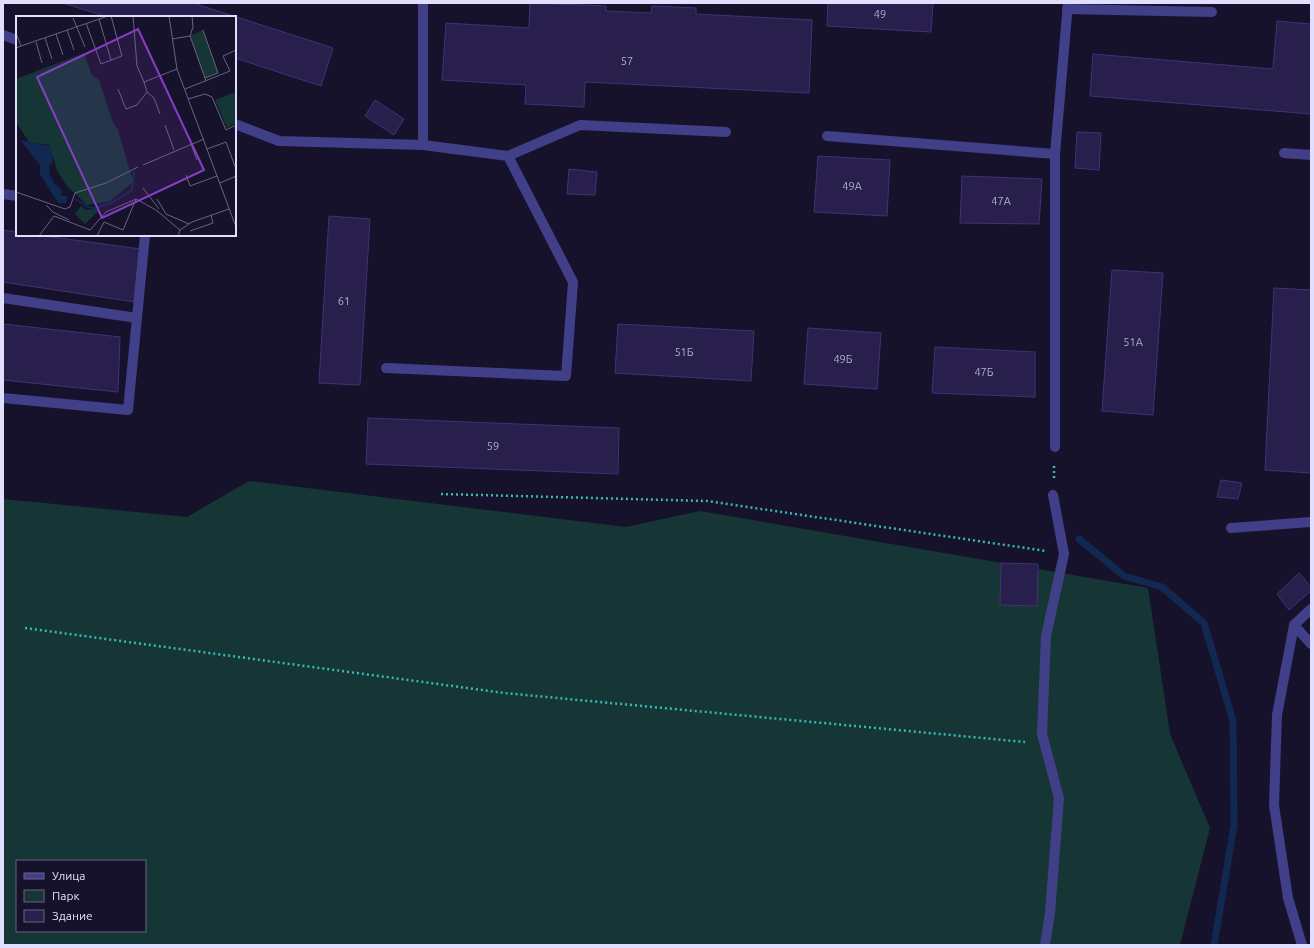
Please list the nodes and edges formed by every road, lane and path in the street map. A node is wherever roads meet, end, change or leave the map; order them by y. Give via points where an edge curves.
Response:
1 (423, 3) edge
2 (1067, 6) edge
3 (1212, 12) dead end
4 (3, 35) edge
5 (16, 40) edge
6 (236, 124) edge
7 (726, 132) dead end
8 (827, 136) dead end
9 (423, 145) junction
10 (1284, 153) dead end
11 (1054, 154) junction
12 (1311, 155) edge
13 (508, 156) junction
14 (3, 194) edge
15 (16, 196) edge
16 (145, 236) edge
17 (3, 298) edge
18 (137, 318) junction
19 (386, 368) dead end
20 (3, 398) edge
21 (1055, 447) joint
22 (441, 494) dead end
23 (1053, 495) joint
24 (1311, 522) edge
25 (1231, 528) dead end
26 (1064, 554) junction
27 (1311, 609) edge
28 (1294, 625) junction
29 (25, 628) dead end
30 (1311, 644) edge
31 (1045, 744) junction
32 (1045, 945) edge
33 (1302, 945) edge

1 - 9 street
2 - 3 street
2 - 11 street
4 - 5 street
6 - 9 street via 279,141
7 - 13 street via 580,125
8 - 11 street
9 - 13 street
10 - 12 street
11 - 21 street
13 - 19 street via 573,282 566,376
14 - 15 street
16 - 18 street
17 - 18 street
18 - 20 street via 128,410
21 - 23 path
22 - 26 path via 707,501
23 - 26 street
24 - 25 street
26 - 31 street via 1046,636 1042,734
27 - 28 street
28 - 30 street
28 - 33 street via 1277,715 1274,805 1288,898
29 - 31 path via 504,694
31 - 32 street via 1059,798

